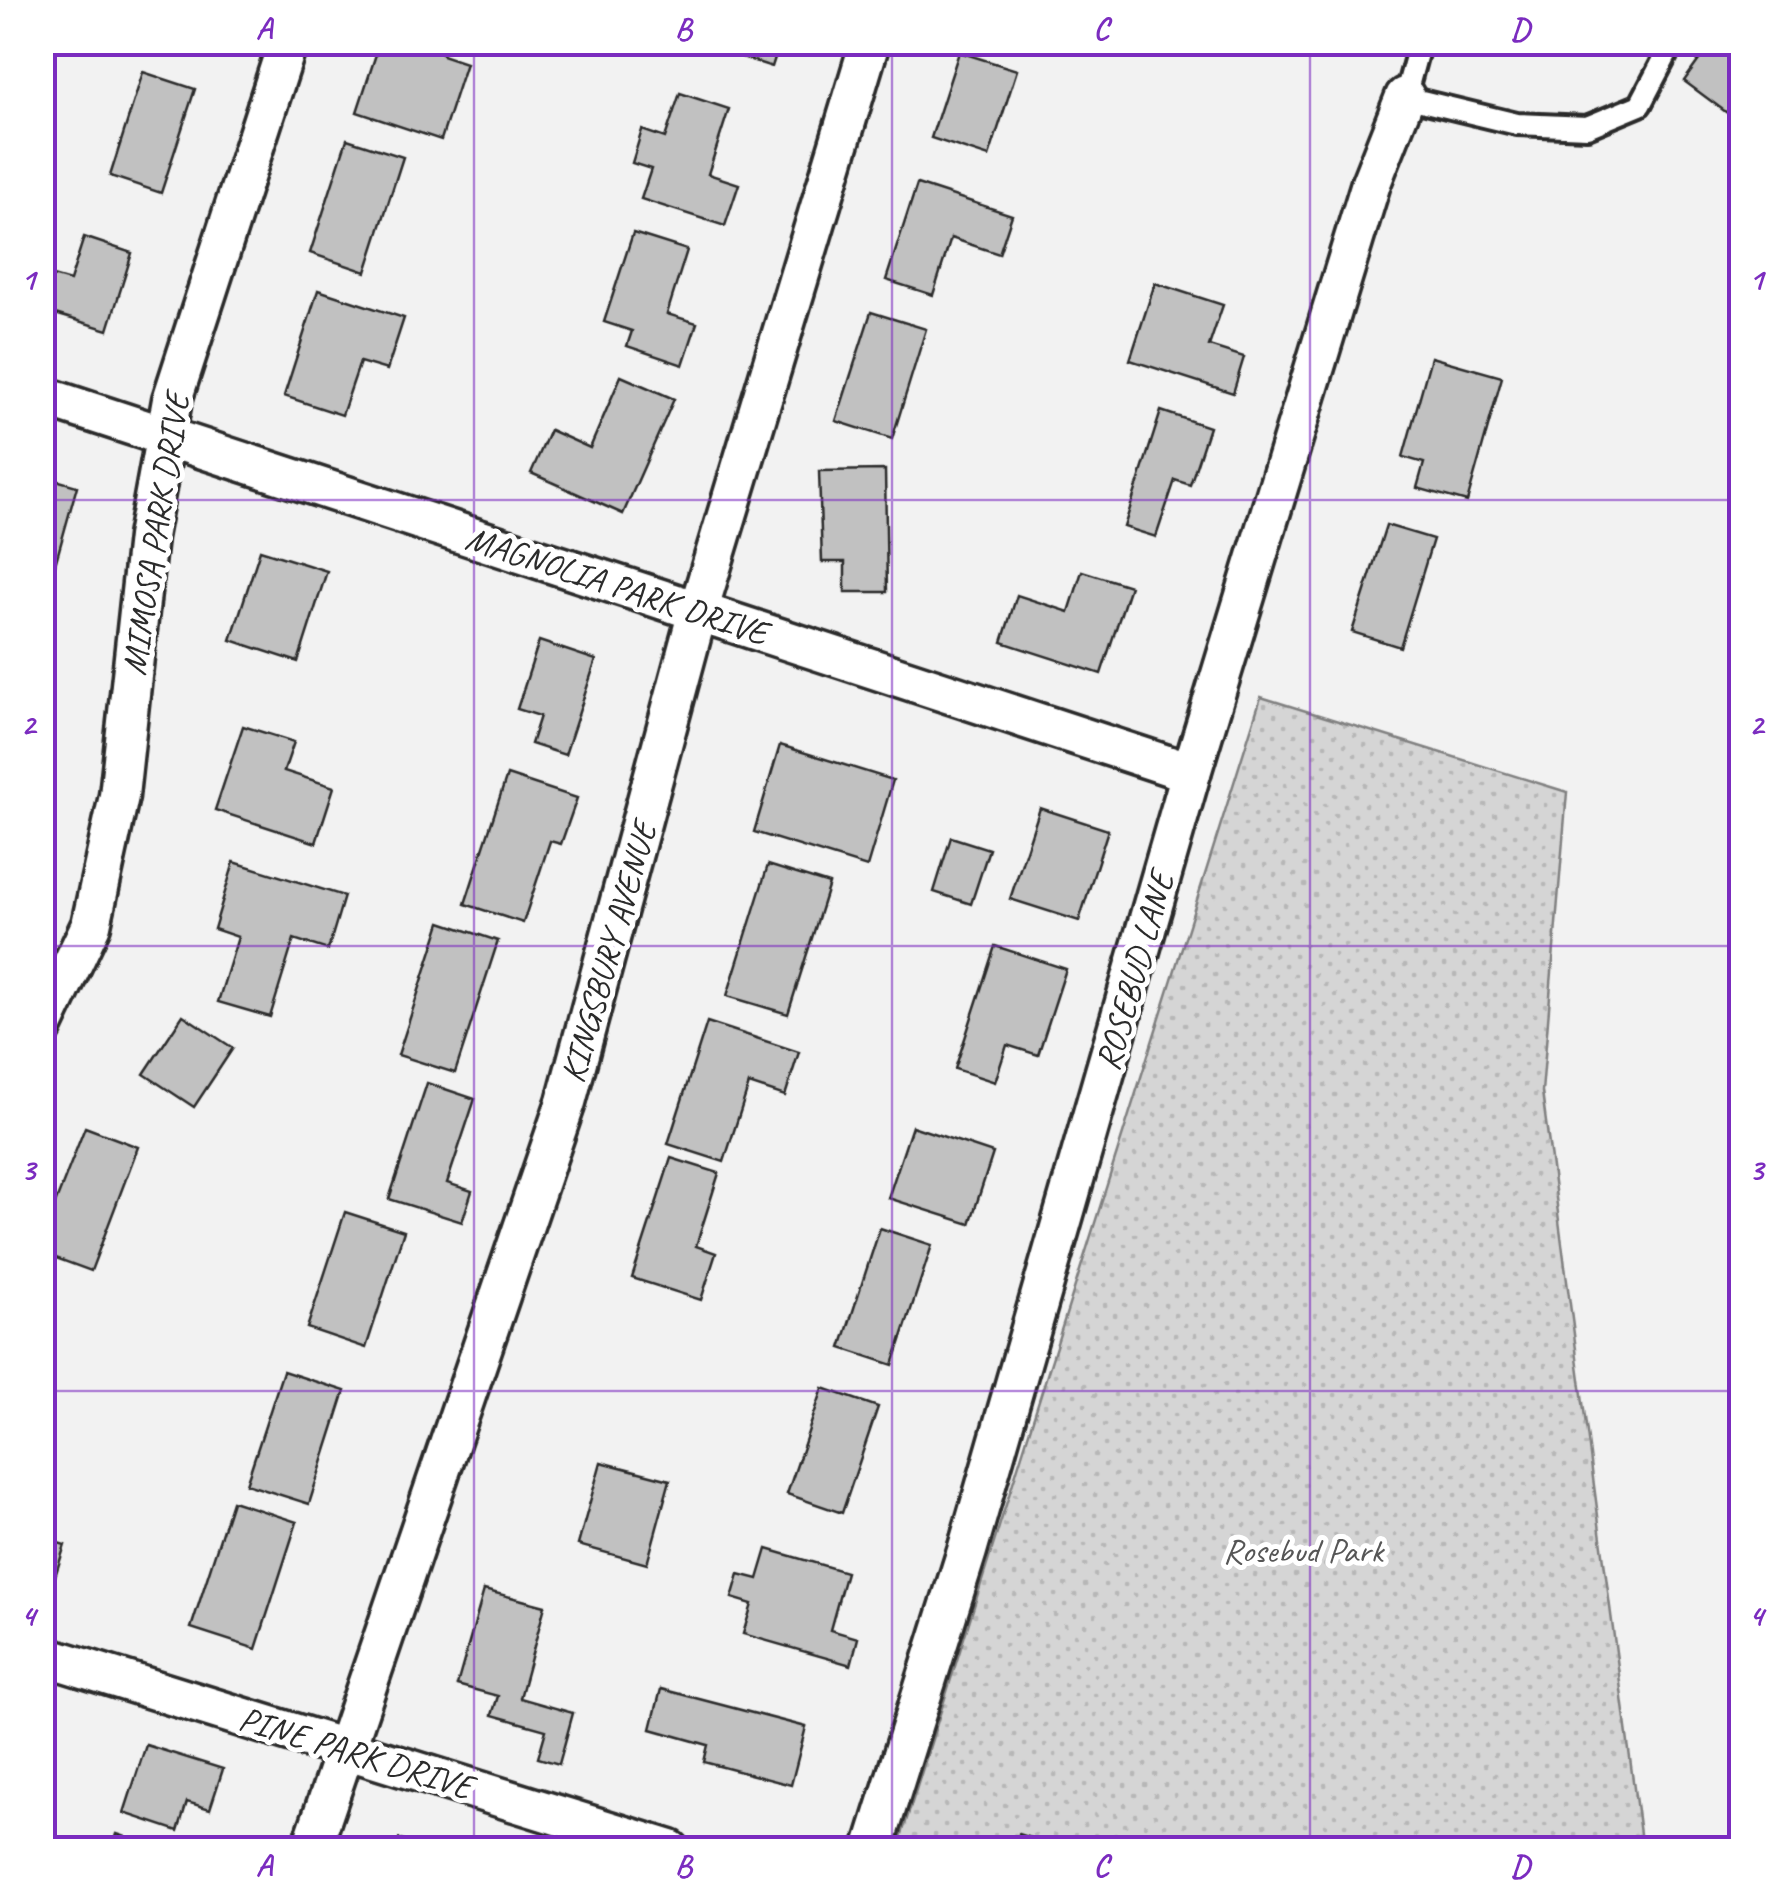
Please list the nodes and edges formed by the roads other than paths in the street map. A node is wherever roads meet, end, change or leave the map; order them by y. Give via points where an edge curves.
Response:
1 (288, 42) edge
2 (870, 42) edge
3 (1420, 42) edge
4 (1673, 42) edge
5 (1405, 96) junction
6 (42, 396) edge
7 (166, 437) junction
8 (698, 611) junction
9 (1191, 773) junction
10 (42, 1028) edge
11 (42, 1655) edge
12 (346, 1749) junction
13 (311, 1850) edge
14 (670, 1850) edge
15 (873, 1850) edge

1 - 7 street, MIMOSA PARK DRIVE via 172,400
2 - 8 street, KINGSBURY AVENUE
3 - 5 lane
4 - 5 lane via 1640,106 1587,127 1517,124
5 - 9 street, ROSEBUD LANE via 1371,184
6 - 7 street, MAGNOLIA PARK DRIVE
7 - 8 street, MAGNOLIA PARK DRIVE
7 - 10 street, MIMOSA PARK DRIVE via 147,537 119,796 91,925
8 - 9 street, MAGNOLIA PARK DRIVE
8 - 12 street, KINGSBURY AVENUE via 566,1102
9 - 15 street, ROSEBUD LANE via 967,1551
11 - 12 street, PINE PARK DRIVE
12 - 13 street, KINGSBURY AVENUE
12 - 14 street, PINE PARK DRIVE

